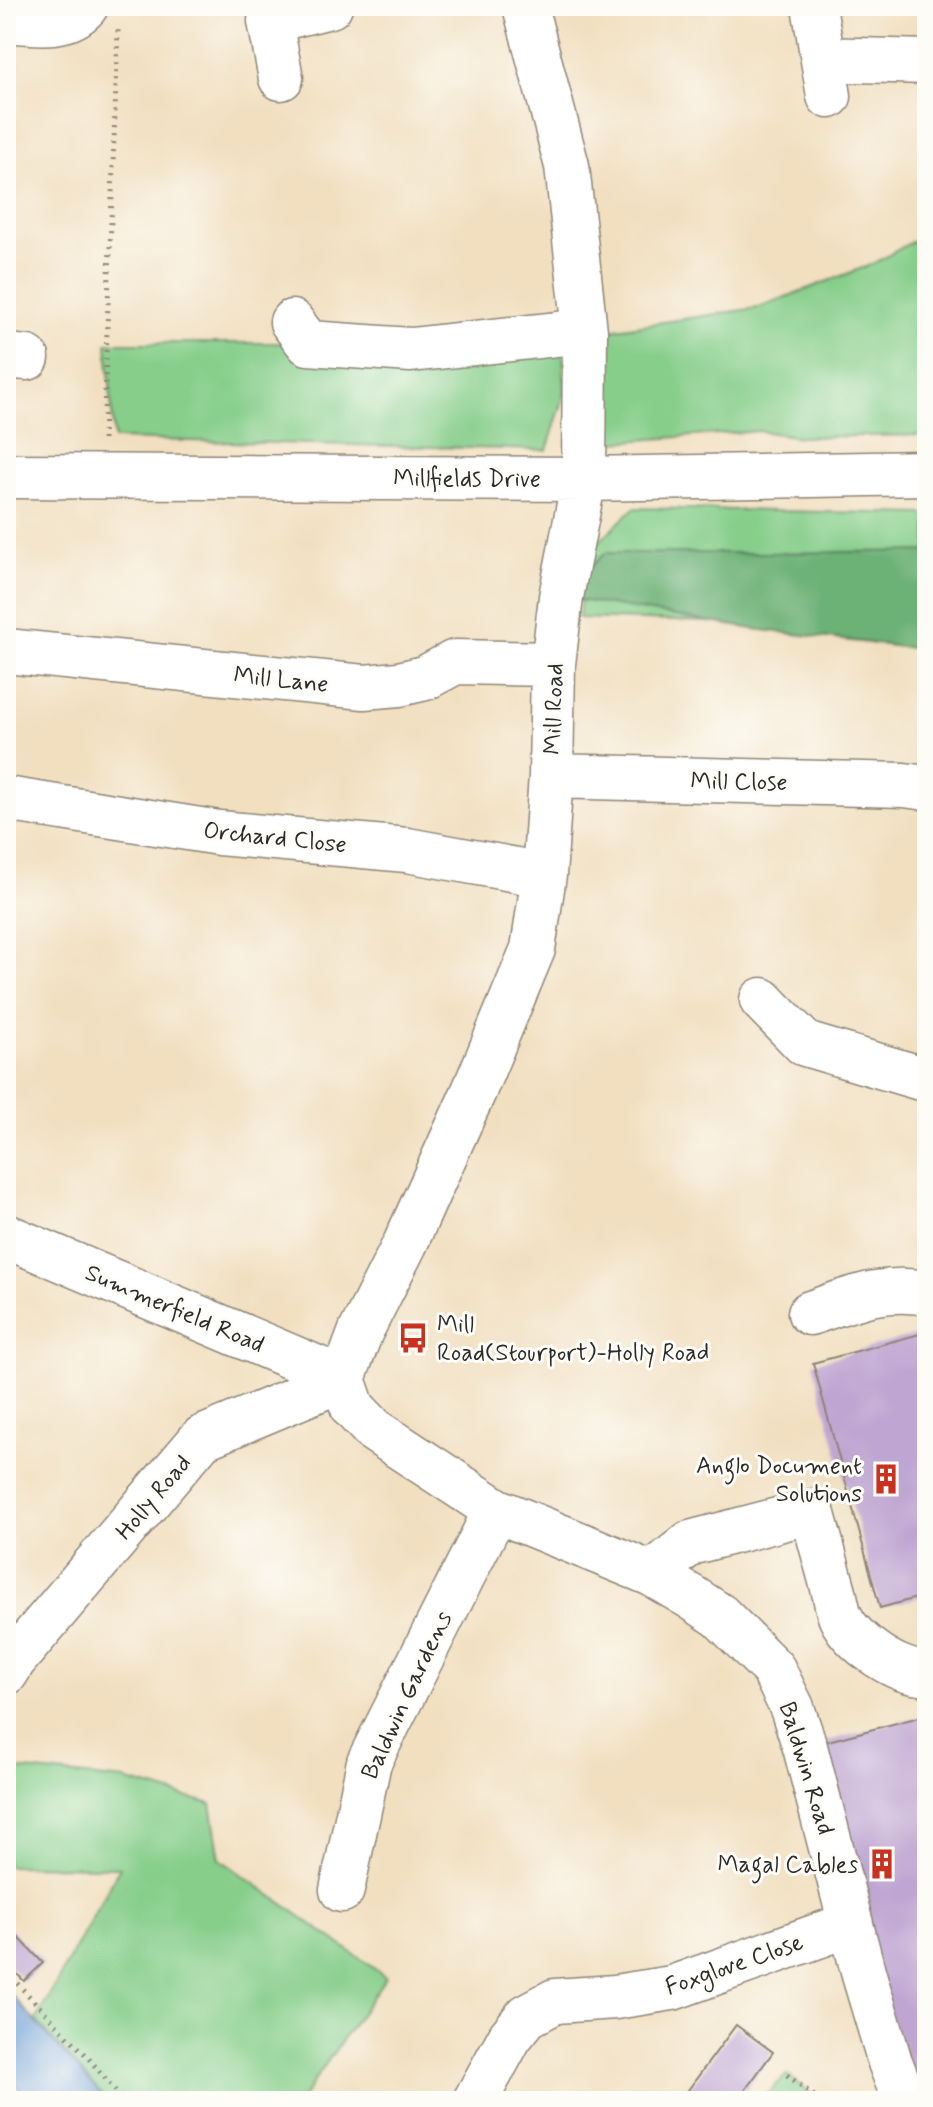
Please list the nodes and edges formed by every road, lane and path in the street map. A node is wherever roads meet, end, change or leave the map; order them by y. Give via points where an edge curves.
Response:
1 (330, 6) edge
2 (525, 6) edge
3 (814, 6) edge
4 (102, 14) edge
5 (6, 20) edge
6 (927, 62) edge
7 (281, 78) dead end
8 (292, 322) dead end
9 (585, 331) junction
10 (927, 473) edge
11 (6, 476) edge
12 (102, 477) junction
13 (584, 479) junction
14 (6, 651) edge
15 (553, 664) junction
16 (551, 776) junction
17 (927, 788) edge
18 (6, 799) edge
19 (544, 875) junction
20 (762, 1000) dead end
21 (927, 1080) edge
22 (6, 1236) edge
23 (927, 1293) edge
24 (810, 1313) dead end
25 (343, 1379) junction
26 (496, 1510) junction
27 (652, 1574) junction
28 (6, 1673) edge
29 (927, 1673) edge
30 (342, 1890) dead end
31 (851, 1924) junction
32 (6, 1972) edge
33 (787, 2075) dead end
34 (124, 2101) edge
35 (475, 2101) edge
36 (821, 2101) edge
37 (905, 2101) edge

1 - 7 street via 270,21
2 - 9 street, Mill Road via 567,166
3 - 6 street via 826,77
4 - 5 street via 82,11 55,23
4 - 12 path
8 - 9 street via 308,343 411,350
9 - 13 street, Mill Road
10 - 13 street, Millfields Drive
11 - 12 street, Millfields Drive
12 - 13 street, Millfields Drive
13 - 15 street, Mill Road
14 - 15 street, Mill Lane via 364,687 425,678 455,662
15 - 16 street, Mill Road
16 - 17 street, Mill Close
16 - 19 street, Mill Road
18 - 19 street, Orchard Close via 219,833 407,850
19 - 25 street, Mill Road via 533,949
20 - 21 street via 805,1044
22 - 25 street, Summerfield Road
23 - 24 street via 872,1292
25 - 26 street, Baldwin Road via 353,1408 374,1430
25 - 28 street, Holly Road via 202,1438
26 - 27 street, Baldwin Road
26 - 30 street, Baldwin Gardens via 369,1762
27 - 29 street via 690,1543 812,1511 841,1619 884,1659
27 - 31 street, Baldwin Road via 720,1616 773,1669 805,1747
31 - 35 street, Foxglove Close via 672,1988 555,2001 527,2016 510,2037
31 - 37 street, Baldwin Road
32 - 34 path
33 - 36 path

